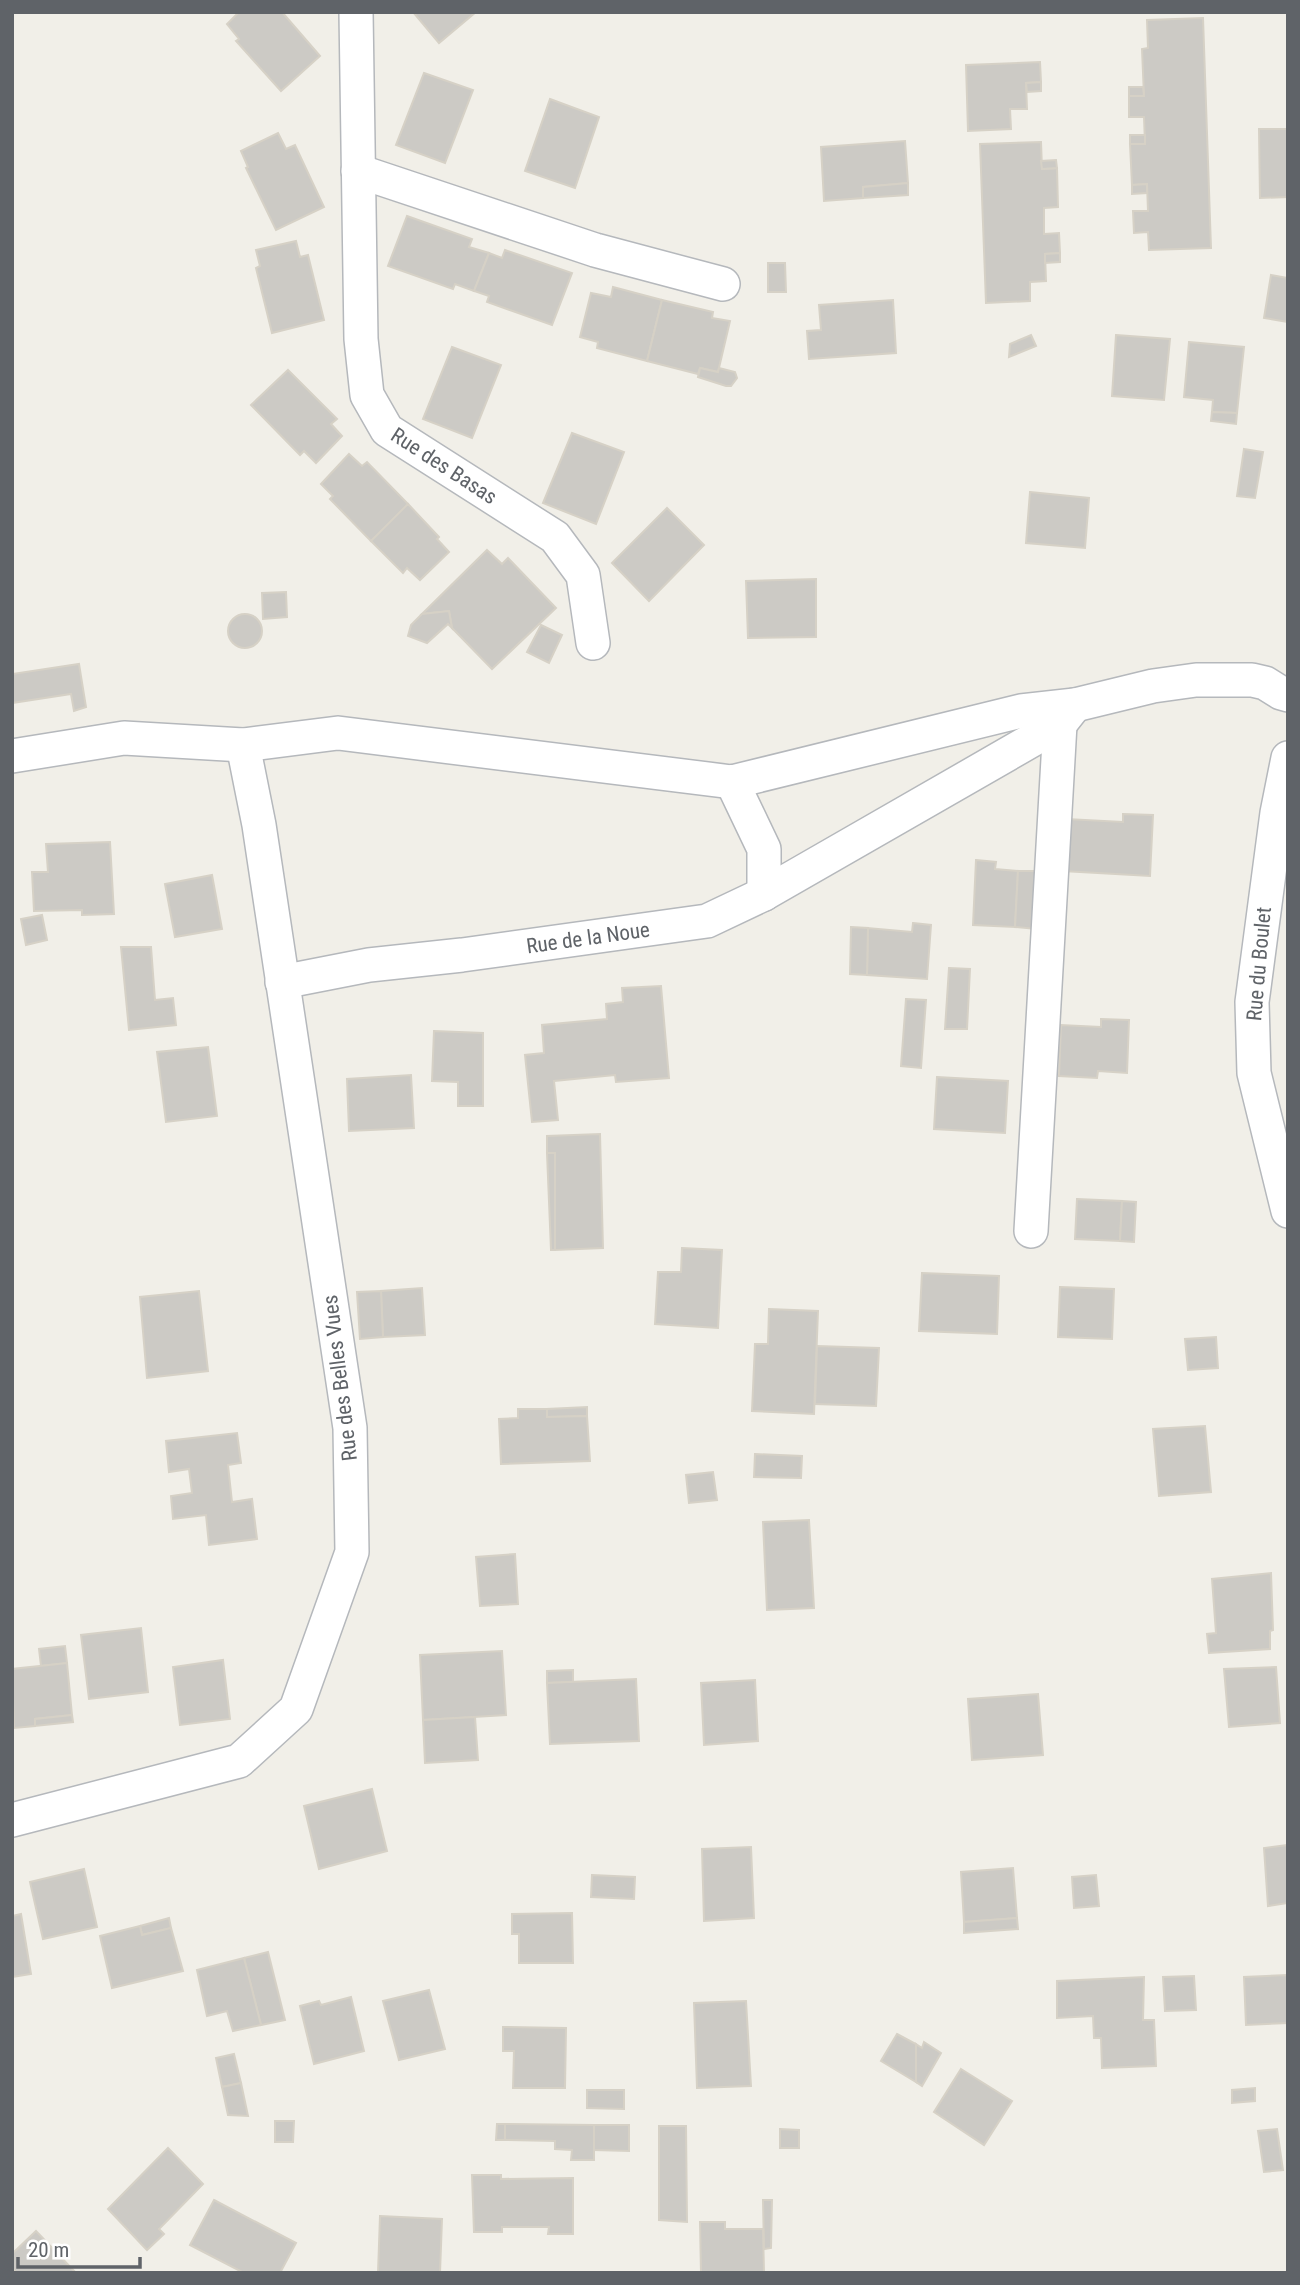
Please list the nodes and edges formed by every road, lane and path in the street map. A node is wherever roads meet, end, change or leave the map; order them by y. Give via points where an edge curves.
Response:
1 (356, 12) edge
2 (358, 171) junction
3 (723, 284) dead end
4 (593, 643) dead end
5 (1280, 685) edge
6 (1068, 715) junction
7 (243, 745) junction
8 (12, 757) edge
9 (1288, 758) edge
10 (732, 782) junction
11 (764, 894) junction
12 (282, 982) junction
13 (1288, 1211) edge
14 (1031, 1231) dead end
15 (12, 1821) edge

1 - 2 street, Rue des Basas
2 - 3 street via 595,250
2 - 4 street, Rue des Basas via 361,340 367,395 387,430 555,537 583,575
5 - 6 street, Rue de la Noue via 1196,680 1153,686
6 - 10 street, Rue de la Noue via 1021,711
6 - 11 street, Rue de la Noue
6 - 14 street
7 - 8 street, Rue de la Noue via 124,738
7 - 10 street, Rue de la Noue via 338,733
7 - 12 street
9 - 13 street, Rue du Boulet via 1252,1002 1254,1073
10 - 11 street via 764,849
11 - 12 street, Rue de la Noue via 707,921 369,965
12 - 15 street, Rue des Belles Vues via 350,1428 352,1552 296,1709 239,1761

